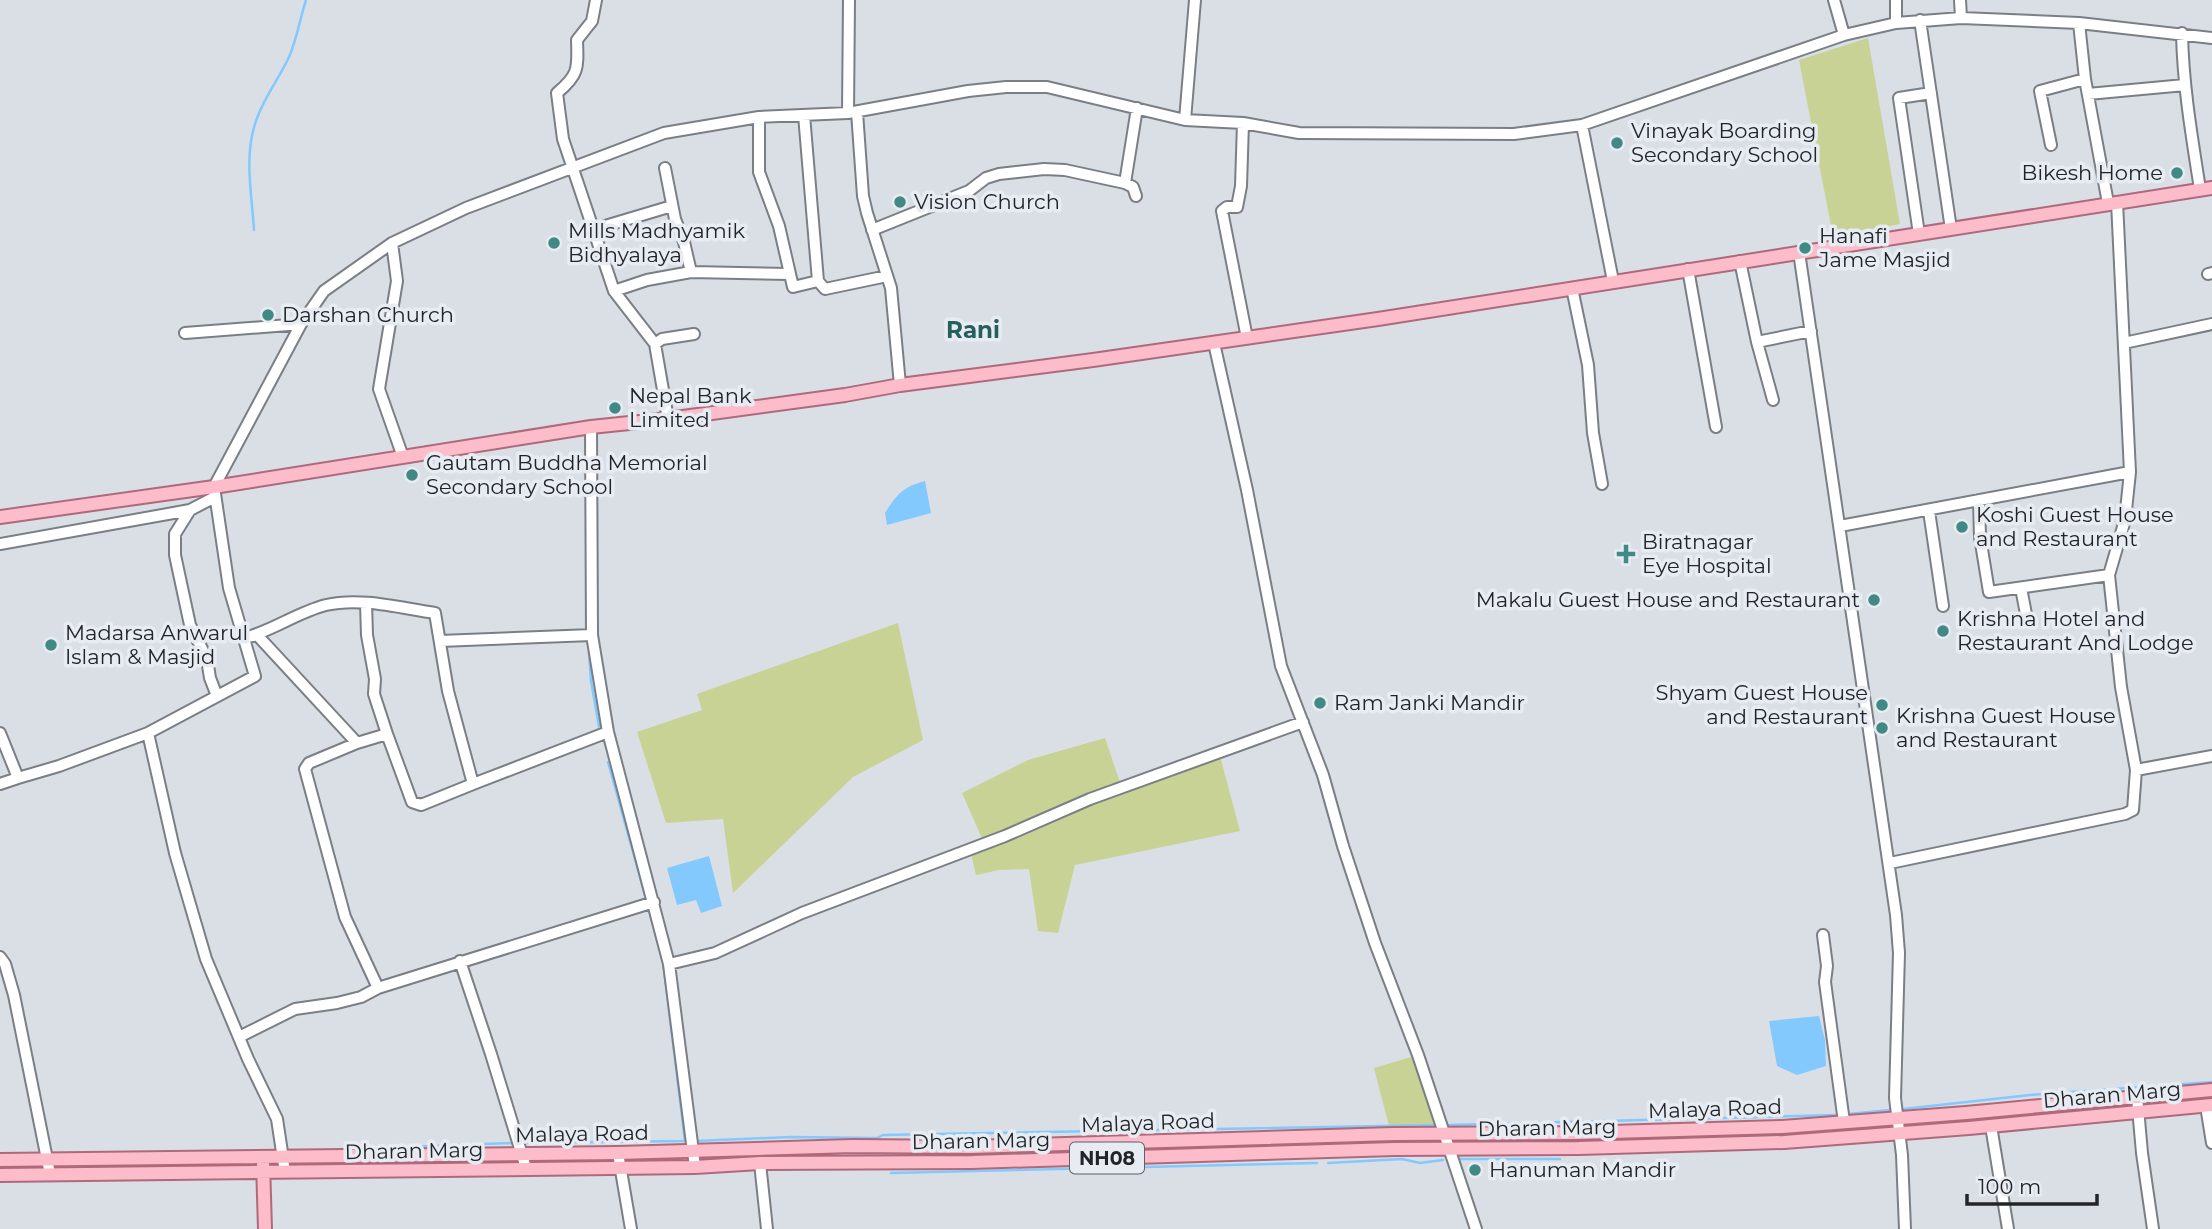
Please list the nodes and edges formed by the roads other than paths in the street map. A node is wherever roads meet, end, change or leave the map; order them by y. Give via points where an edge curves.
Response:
1 (596, 0) edge
2 (849, 0) edge
3 (1195, 0) edge
4 (1834, 0) edge
5 (1896, 0) edge
6 (1959, 0) edge
7 (1961, 18) junction
8 (1920, 20) junction
9 (1896, 23) junction
10 (2079, 23) junction
11 (2182, 33) junction
12 (1844, 35) junction
13 (2212, 38) edge
14 (2085, 79) junction
15 (2185, 85) junction
16 (1931, 93) junction
17 (2088, 94) junction
18 (1137, 108) junction
19 (852, 112) junction
20 (804, 115) junction
21 (759, 117) junction
22 (1185, 120) junction
23 (1243, 123) junction
24 (1582, 125) junction
25 (2051, 145) dead end
26 (574, 166) junction
27 (664, 168) dead end
28 (1125, 183) junction
29 (2206, 189) edge
30 (1136, 196) dead end
31 (2113, 203) junction
32 (672, 206) junction
33 (595, 229) junction
34 (1951, 229) junction
35 (872, 230) junction
36 (1919, 234) junction
37 (392, 243) junction
38 (1799, 252) junction
39 (1741, 261) junction
40 (1688, 270) junction
41 (691, 272) junction
42 (789, 274) junction
43 (887, 276) junction
44 (818, 281) junction
45 (1613, 281) junction
46 (1572, 288) junction
47 (614, 291) junction
48 (301, 324) junction
49 (2212, 324) edge
50 (1811, 331) junction
51 (186, 333) dead end
52 (694, 334) dead end
53 (1247, 338) junction
54 (1756, 342) junction
55 (1214, 343) junction
56 (2124, 343) junction
57 (655, 344) junction
58 (900, 385) junction
59 (1773, 400) dead end
60 (668, 419) junction
61 (592, 427) junction
62 (1716, 427) dead end
63 (402, 457) junction
64 (2130, 471) junction
65 (1602, 484) dead end
66 (214, 492) junction
67 (1979, 500) junction
68 (190, 510) junction
69 (1929, 511) junction
70 (0, 517) edge
71 (1840, 526) junction
72 (0, 544) edge
73 (2109, 575) junction
74 (2021, 588) junction
75 (366, 604) junction
76 (1942, 606) dead end
77 (2026, 614) dead end
78 (257, 635) junction
79 (593, 635) junction
80 (245, 638) junction
81 (440, 641) junction
82 (217, 696) junction
83 (1303, 722) junction
84 (608, 732) junction
85 (0, 733) edge
86 (148, 733) junction
87 (387, 734) junction
88 (356, 743) junction
89 (2212, 756) edge
90 (2136, 769) junction
91 (18, 778) junction
92 (0, 784) edge
93 (473, 784) junction
94 (1890, 863) junction
95 (654, 902) junction
96 (1823, 935) dead end
97 (0, 957) edge
98 (460, 961) junction
99 (669, 964) junction
100 (378, 988) junction
101 (239, 1037) junction
102 (2212, 1090) edge
103 (2137, 1097) junction
104 (2209, 1105) edge
105 (2140, 1112) junction
106 (1898, 1118) junction
107 (1844, 1122) junction
108 (1991, 1126) junction
109 (1755, 1128) junction
110 (1899, 1133) junction
111 (1445, 1134) junction
112 (1235, 1140) junction
113 (1756, 1142) junction
114 (2212, 1143) edge
115 (1449, 1149) junction
116 (694, 1151) junction
117 (522, 1153) junction
118 (618, 1153) junction
119 (1235, 1154) junction
120 (263, 1156) junction
121 (283, 1157) junction
122 (0, 1160) edge
123 (48, 1160) junction
124 (760, 1163) junction
125 (620, 1167) junction
126 (695, 1167) junction
127 (526, 1168) junction
128 (264, 1171) junction
129 (285, 1172) junction
130 (50, 1174) junction
131 (0, 1175) edge
132 (265, 1229) edge
133 (631, 1229) edge
134 (767, 1229) edge
135 (1476, 1229) edge
136 (1905, 1229) edge
137 (2008, 1229) edge
138 (2153, 1229) edge

1 - 26 street via 592,21 577,40 578,65 573,79 557,93 563,139
2 - 19 street
3 - 22 street
4 - 12 street
5 - 9 street
6 - 7 street
7 - 8 street
7 - 10 street
8 - 9 street
8 - 16 street
9 - 12 street
10 - 11 street
10 - 14 street
11 - 13 street
11 - 15 street
12 - 24 street
14 - 17 street
14 - 25 street via 2040,91
15 - 17 street
15 - 29 street
16 - 34 street
16 - 36 street via 1899,98
17 - 31 street
18 - 19 street via 1047,87 1006,87
18 - 22 street
18 - 28 street
19 - 20 street
19 - 35 street
20 - 21 street
20 - 44 street
21 - 26 street via 664,132
21 - 42 street via 759,172 779,226
22 - 23 street
23 - 24 street via 1299,133 1447,135 1514,134
23 - 53 street via 1237,207 1222,211
24 - 45 street
26 - 33 street
26 - 37 street
27 - 32 street
28 - 30 street via 1133,187
28 - 35 street via 1065,170 1012,171 986,178 969,191
29 - 31 main road
31 - 34 main road
31 - 56 street
32 - 33 street
32 - 41 street
33 - 47 street
34 - 36 main road
35 - 43 street
36 - 38 main road
37 - 48 street via 324,291
37 - 63 street via 397,281 379,389
38 - 39 main road
38 - 50 street
39 - 40 main road
39 - 54 street
40 - 45 main road
40 - 62 street
41 - 42 street
41 - 47 street
42 - 44 street via 793,287
43 - 44 street via 825,289
43 - 58 street
45 - 46 main road
46 - 53 main road
46 - 65 street via 1588,365
47 - 57 street
48 - 51 street
48 - 66 street
49 - 56 street
50 - 54 street
50 - 71 street
52 - 57 street
53 - 55 main road
54 - 59 street
55 - 58 main road
55 - 83 street via 1281,666
56 - 64 street
57 - 60 street
58 - 60 main road
60 - 61 main road
61 - 63 main road
61 - 79 street
63 - 66 main road
64 - 67 street
64 - 73 street via 2125,520
66 - 68 street
66 - 70 main road
66 - 80 street via 229,588
67 - 69 street
67 - 74 street via 1989,592
68 - 72 street
68 - 82 street via 175,534 175,555 190,625 207,659
69 - 71 street
69 - 76 street
71 - 94 street
73 - 74 street
73 - 90 street via 2120,687
74 - 77 street
75 - 78 street via 326,605
75 - 81 street via 435,613
75 - 87 street via 374,694
78 - 80 street
78 - 88 street
79 - 81 street
79 - 84 street
80 - 82 street via 255,676
81 - 93 street
82 - 86 street
83 - 99 street via 1090,799 802,913 715,953
83 - 111 street via 1375,943
84 - 93 street
84 - 95 street
85 - 91 street
86 - 91 street
86 - 101 street via 186,894 206,959
87 - 88 street
87 - 93 street via 412,802 421,805
88 - 100 street via 309,763 305,769 345,916
89 - 90 street
90 - 94 street via 2133,810 2125,814
91 - 92 street
94 - 106 street via 1899,953
95 - 98 street
95 - 99 street
96 - 107 street
97 - 123 street via 14,995
98 - 100 street
98 - 117 street
99 - 116 street
100 - 101 street via 361,997 295,1009
101 - 121 street via 277,1119
102 - 103 main road, Malaya Road / NH08
103 - 105 street
103 - 106 main road, Malaya Road / NH08
104 - 105 main road, Dharan Marg / NH08
104 - 114 street
105 - 108 main road, Dharan Marg / NH08
105 - 138 street
106 - 107 main road, Malaya Road / NH08
106 - 110 street
107 - 109 main road, Malaya Road / NH08
108 - 110 main road, Dharan Marg / NH08
108 - 137 street
109 - 111 main road, Malaya Road / NH08
109 - 113 main road
110 - 113 main road, Dharan Marg / NH08
110 - 136 street
111 - 112 main road, Malaya Road / NH08
111 - 115 street
112 - 116 main road, Malaya Road / NH08
112 - 119 main road
113 - 115 main road, Dharan Marg / NH08
115 - 119 main road, Dharan Marg / NH08
115 - 135 street
116 - 118 main road, Malaya Road / NH08
116 - 126 street
117 - 118 main road, Malaya Road / NH08
117 - 121 main road, Malaya Road / NH08
117 - 127 street
118 - 125 street
119 - 124 main road, Dharan Marg / NH08
120 - 121 main road, Malaya Road / NH08
120 - 123 main road, Malaya Road / NH08
120 - 128 main road
121 - 129 street
122 - 123 main road, Malaya Road / NH08
123 - 130 street
124 - 126 main road, Dharan Marg / NH08
124 - 134 street
125 - 126 main road, Dharan Marg / NH08
125 - 127 main road, Dharan Marg / NH08
125 - 133 street
127 - 129 main road, Dharan Marg / NH08
128 - 129 main road, Dharan Marg / NH08
128 - 130 main road, Dharan Marg / NH08
128 - 132 main road
130 - 131 main road, Dharan Marg / NH08

